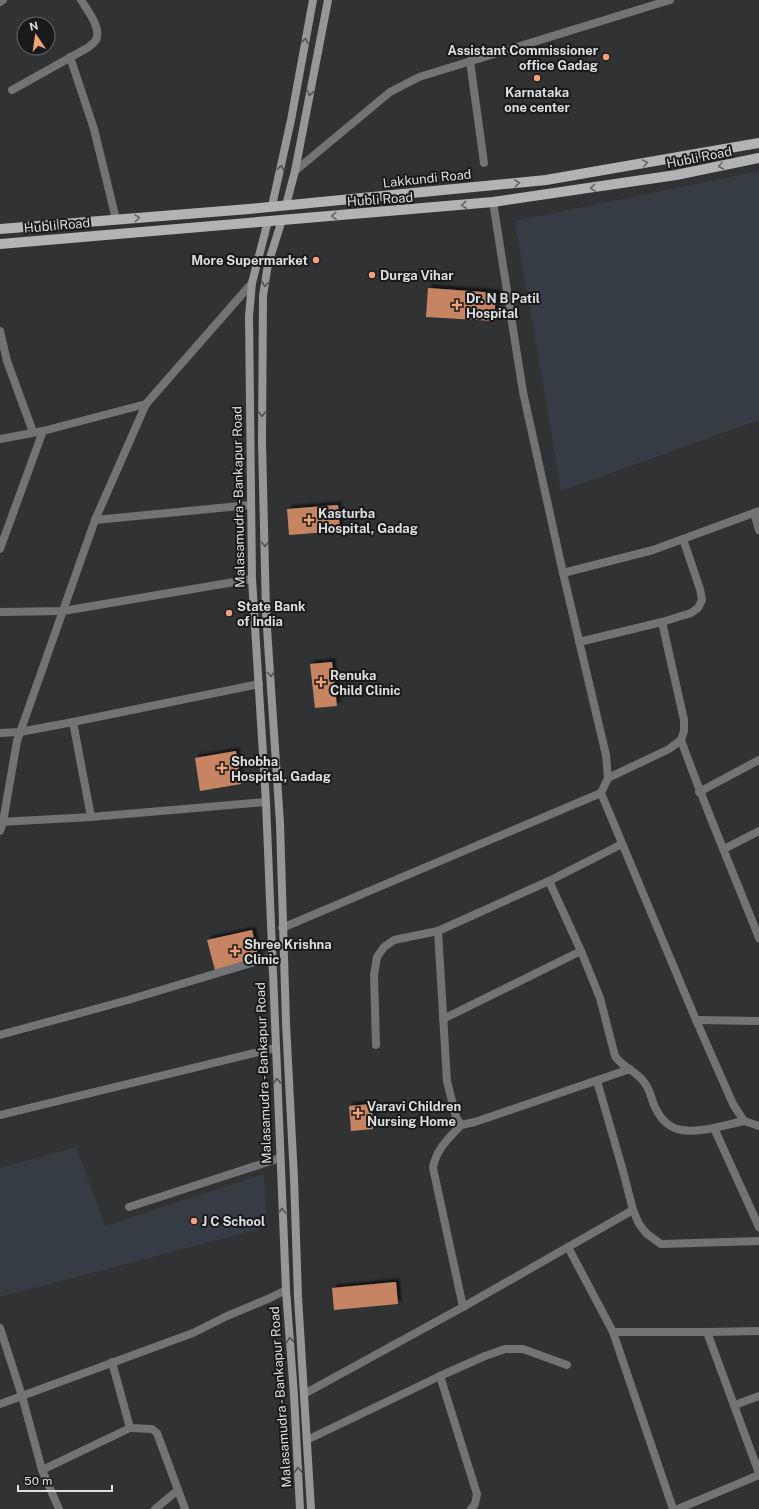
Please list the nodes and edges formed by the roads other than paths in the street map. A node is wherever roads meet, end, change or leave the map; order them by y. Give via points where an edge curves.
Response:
1 (3, 0) edge
2 (81, 0) edge
3 (313, 0) edge
4 (328, 0) edge
5 (670, 0) edge
6 (0, 2) edge
7 (70, 57) junction
8 (470, 61) junction
9 (12, 90) dead end
10 (759, 143) edge
11 (759, 158) edge
12 (484, 163) dead end
13 (295, 171) junction
14 (493, 202) junction
15 (286, 205) junction
16 (272, 206) junction
17 (116, 219) junction
18 (282, 220) junction
19 (268, 221) junction
20 (0, 229) edge
21 (0, 244) edge
22 (252, 283) junction
23 (0, 331) edge
24 (4, 362) edge
25 (146, 404) junction
26 (42, 431) junction
27 (33, 432) junction
28 (0, 438) edge
29 (250, 505) junction
30 (756, 512) edge
31 (94, 520) junction
32 (9, 523) junction
33 (0, 525) edge
34 (759, 530) edge
35 (683, 539) junction
36 (0, 549) edge
37 (563, 573) junction
38 (252, 578) junction
39 (63, 611) junction
40 (0, 612) edge
41 (662, 622) junction
42 (579, 642) junction
43 (259, 684) junction
44 (73, 722) junction
45 (20, 732) junction
46 (0, 733) edge
47 (681, 740) junction
48 (759, 760) edge
49 (608, 778) junction
50 (699, 792) junction
51 (601, 793) junction
52 (266, 802) junction
53 (91, 817) junction
54 (1, 822) edge
55 (0, 830) edge
56 (759, 831) edge
57 (622, 844) junction
58 (724, 849) junction
59 (549, 881) junction
60 (282, 928) junction
61 (438, 931) junction
62 (759, 938) edge
63 (581, 951) junction
64 (271, 957) junction
65 (443, 1019) junction
66 (696, 1020) junction
67 (759, 1022) edge
68 (0, 1035) edge
69 (376, 1045) dead end
70 (275, 1048) junction
71 (630, 1069) junction
72 (597, 1081) junction
73 (0, 1115) edge
74 (744, 1121) junction
75 (461, 1124) junction
76 (759, 1126) edge
77 (714, 1128) junction
78 (280, 1158) junction
79 (130, 1208) dead end
80 (633, 1210) junction
81 (759, 1227) edge
82 (759, 1241) edge
83 (568, 1247) junction
84 (286, 1290) junction
85 (463, 1308) junction
86 (0, 1328) edge
87 (759, 1330) edge
88 (613, 1332) junction
89 (707, 1332) junction
90 (112, 1362) junction
91 (567, 1365) dead end
92 (440, 1376) junction
93 (304, 1394) junction
94 (22, 1396) junction
95 (759, 1396) edge
96 (0, 1404) edge
97 (735, 1405) junction
98 (130, 1428) junction
99 (307, 1440) junction
100 (42, 1470) junction
101 (759, 1474) edge
102 (178, 1490) junction
103 (59, 1509) edge
104 (155, 1509) edge
105 (185, 1509) edge
106 (300, 1509) edge
107 (311, 1509) edge
108 (471, 1509) edge
109 (673, 1509) edge
110 (678, 1509) edge

1 - 6 street
2 - 7 street via 94,24 96,40 89,47
16 -> 3 main road
4 -> 13 main road
5 - 8 street
7 - 9 street
7 - 17 street via 94,129
8 - 12 street
8 - 13 street via 419,77 390,92
15 -> 10 main road, Lakkundi Road via 546,180
11 -> 14 main road, Hubli Road via 676,175
13 - 15 main road
14 -> 18 main road, Hubli Road
14 - 37 street via 523,392
15 - 16 main road, Lakkundi Road
15 - 18 main road
17 -> 16 main road, Lakkundi Road
16 - 19 main road, Malasamudra - Bankapur Road
17 - 20 main road, Lakkundi Road
18 - 19 main road, Hubli Road
18 -> 60 main road via 268,264 263,296 262,442 266,613 280,823
19 - 21 main road, Hubli Road
19 - 22 main road, Malasamudra - Bankapur Road
22 - 25 street
22 - 29 main road, Malasamudra - Bankapur Road via 248,342
23 - 24 street
24 - 27 street
25 - 26 street
25 - 31 street
26 - 27 street
26 - 32 street
27 - 28 street
29 - 31 street
29 - 38 main road, Malasamudra - Bankapur Road
30 - 34 street
30 - 35 street
31 - 39 street
32 - 33 street
32 - 36 street
35 - 37 street via 653,550
35 - 41 street via 702,600 695,611
37 - 42 street
38 - 39 street
38 - 43 main road, Malasamudra - Bankapur Road
39 - 40 street
39 - 45 street
41 - 42 street
41 - 47 street via 684,720
42 - 49 street via 606,755
43 - 44 street
43 - 52 main road, Malasamudra - Bankapur Road
44 - 45 street
44 - 53 street
45 - 46 street
45 - 54 street
47 - 49 street via 669,749
47 - 50 street
48 - 50 street
49 - 51 street
50 - 58 street
51 - 57 street
51 - 60 street
52 - 53 street
52 - 64 main road, Malasamudra - Bankapur Road
53 - 54 street
54 - 55 street
56 - 58 street
57 - 59 street
57 - 66 street
58 - 62 street
59 - 61 street
59 - 63 street
60 - 93 main road
61 - 65 street
61 - 69 street via 394,940 384,947 377,957 374,974
63 - 65 street
63 - 71 street via 600,998 615,1056
64 - 68 street
64 - 70 main road, Malasamudra - Bankapur Road
65 - 75 street via 447,1081 456,1117
66 - 67 street
66 - 74 street via 733,1104
70 - 73 street
78 -> 70 main road, Malasamudra - Bankapur Road
71 - 72 street
71 - 77 street via 644,1082 663,1122 686,1131
72 - 75 street via 475,1122
72 - 80 street
74 - 76 street
74 - 77 street
75 - 85 street via 438,1151 433,1168
77 - 81 street
78 - 79 street
84 -> 78 main road, Malasamudra - Bankapur Road
80 - 82 street via 647,1234 661,1244
80 - 83 street
83 - 85 street
83 - 88 street
84 - 90 street via 193,1333
106 -> 84 main road, Malasamudra - Bankapur Road
85 - 93 street
86 - 94 street
87 - 89 street
88 - 89 street
88 - 109 street
89 - 97 street
90 - 94 street
90 - 98 street
91 - 92 street via 523,1349 505,1349
92 - 99 street
92 - 108 street via 477,1494
93 - 99 main road
94 - 96 street
94 - 100 street
95 - 97 street
97 - 101 street
98 - 100 street
98 - 102 street via 152,1429 157,1433
99 - 107 main road
100 - 103 street
101 - 110 street
102 - 104 street
102 - 105 street

